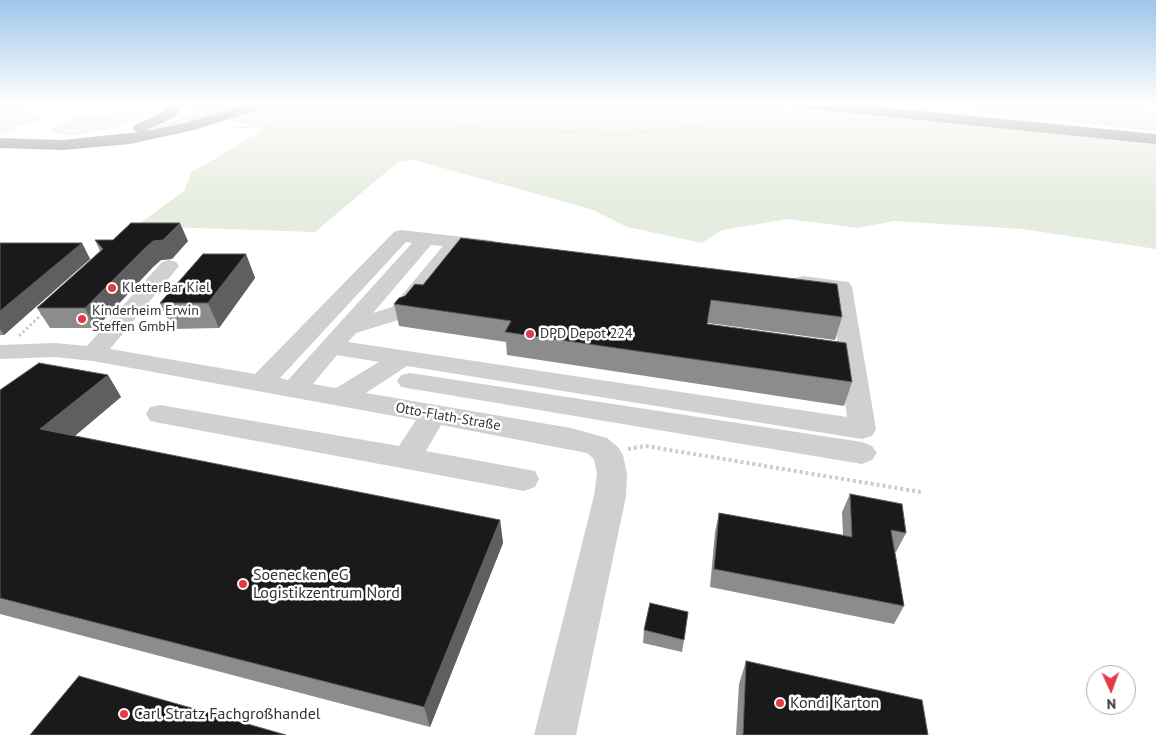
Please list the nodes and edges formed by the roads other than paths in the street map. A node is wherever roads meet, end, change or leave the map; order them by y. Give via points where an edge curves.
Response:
1 (93, 138) edge
2 (129, 138) edge
3 (0, 142) edge
4 (26, 144) junction
5 (426, 239) junction
6 (451, 249) junction
7 (516, 249) edge
8 (169, 266) dead end
9 (399, 270) junction
10 (781, 280) edge
11 (347, 328) junction
12 (330, 347) junction
13 (1, 351) edge
14 (93, 354) junction
15 (406, 370) junction
16 (260, 384) junction
17 (293, 390) junction
18 (339, 398) junction
19 (448, 405) junction
20 (160, 414) dead end
21 (862, 453) dead end
22 (407, 458) junction
23 (524, 479) dead end
24 (555, 735) edge

1 - 4 highway
2 - 4 highway via 78,144
3 - 4 highway
5 - 6 street
5 - 9 street
5 - 16 street via 401,236
6 - 7 street
6 - 9 street
6 - 11 street via 400,312
8 - 14 street
9 - 11 street
10 - 15 street via 842,287 862,429
11 - 12 street
12 - 15 street
12 - 17 street
13 - 14 street, Otto-Flath-Straße via 55,350
14 - 16 street, Otto-Flath-Straße
15 - 18 street
15 - 19 street
16 - 17 street, Otto-Flath-Straße
17 - 18 street, Otto-Flath-Straße
18 - 19 street, Otto-Flath-Straße
19 - 21 street
19 - 22 street
19 - 24 street, Otto-Flath-Straße via 597,445 608,455 612,474 610,496
20 - 22 street
22 - 23 street

